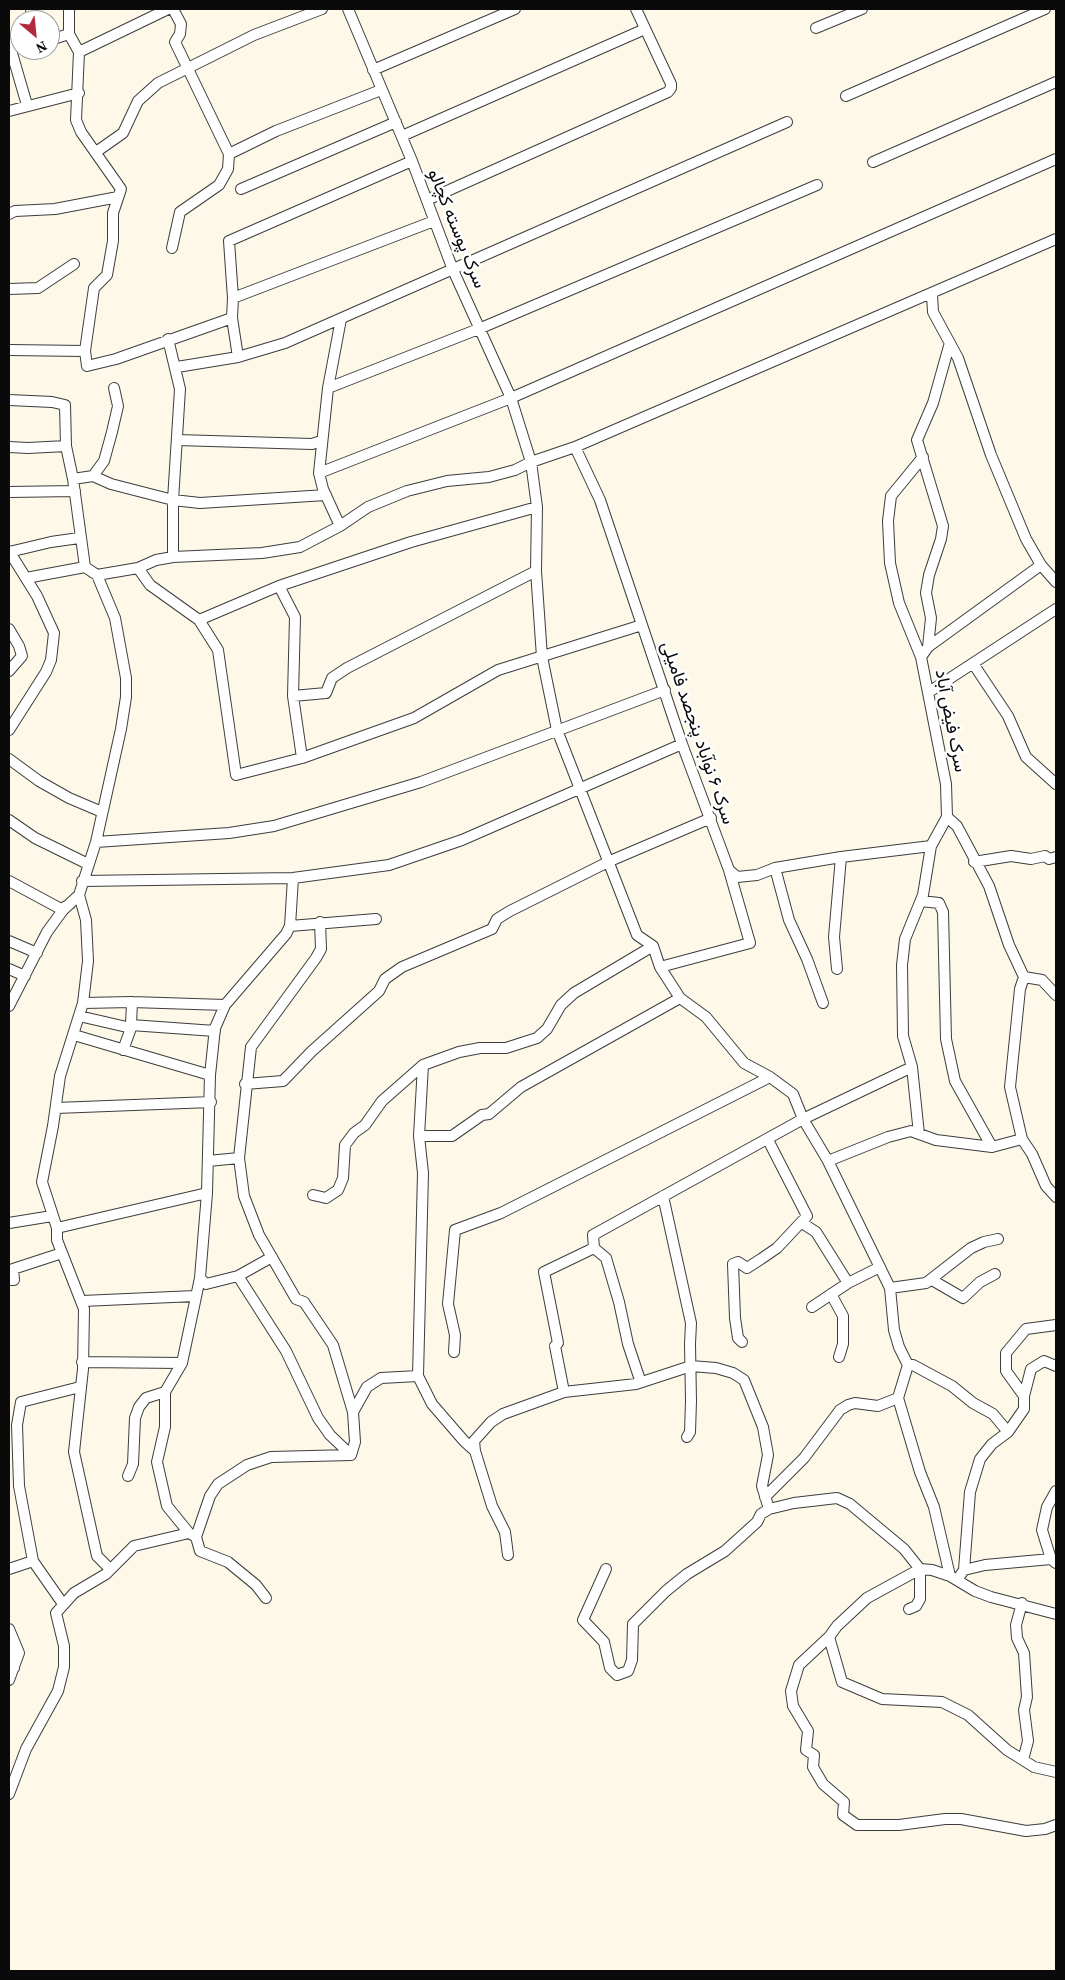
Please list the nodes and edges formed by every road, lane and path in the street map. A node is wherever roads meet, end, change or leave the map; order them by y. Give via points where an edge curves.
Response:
1 (69, 9) edge
2 (168, 9) edge
3 (173, 9) edge
4 (322, 9) edge
5 (348, 9) edge
6 (515, 9) edge
7 (636, 9) edge
8 (862, 9) edge
9 (1045, 9) edge
10 (816, 28) dead end
11 (645, 29) junction
12 (69, 34) junction
13 (60, 37) edge
14 (9, 43) edge
15 (79, 52) junction
16 (187, 66) junction
17 (373, 70) junction
18 (1056, 82) edge
19 (381, 90) junction
20 (78, 93) junction
21 (846, 96) dead end
22 (27, 105) junction
23 (9, 111) edge
24 (396, 122) junction
25 (787, 122) dead end
26 (402, 136) junction
27 (96, 152) junction
28 (229, 154) junction
29 (1056, 159) edge
30 (412, 161) junction
31 (873, 162) dead end
32 (816, 185) dead end
33 (242, 189) dead end
34 (118, 197) junction
35 (427, 200) junction
36 (12, 212) edge
37 (434, 221) junction
38 (1056, 239) edge
39 (172, 248) dead end
40 (74, 264) dead end
41 (453, 270) junction
42 (9, 289) edge
43 (932, 295) junction
44 (233, 298) junction
45 (232, 318) junction
46 (341, 318) junction
47 (481, 328) junction
48 (168, 340) junction
49 (949, 346) junction
50 (9, 350) edge
51 (85, 350) junction
52 (238, 357) junction
53 (177, 367) junction
54 (114, 388) dead end
55 (328, 388) junction
56 (511, 398) junction
57 (9, 400) edge
58 (177, 440) junction
59 (321, 441) junction
60 (66, 446) junction
61 (9, 447) edge
62 (575, 447) junction
63 (923, 457) junction
64 (531, 462) junction
65 (319, 473) junction
66 (92, 476) junction
67 (73, 479) junction
68 (74, 491) junction
69 (9, 492) edge
70 (326, 495) junction
71 (173, 500) junction
72 (537, 507) junction
73 (340, 526) junction
74 (79, 538) junction
75 (9, 551) edge
76 (174, 557) junction
77 (1041, 565) junction
78 (85, 567) junction
79 (138, 568) junction
80 (536, 571) junction
81 (97, 575) junction
82 (26, 578) junction
83 (1056, 582) edge
84 (279, 586) junction
85 (1056, 609) edge
86 (199, 620) junction
87 (642, 625) junction
88 (9, 629) edge
89 (928, 647) junction
90 (542, 657) junction
91 (921, 657) junction
92 (974, 665) junction
93 (9, 672) edge
94 (665, 690) junction
95 (929, 692) junction
96 (294, 696) junction
97 (9, 730) edge
98 (557, 730) junction
99 (682, 744) junction
100 (302, 758) junction
101 (9, 759) edge
102 (1056, 784) edge
103 (582, 788) junction
104 (102, 812) junction
105 (947, 817) junction
106 (711, 818) junction
107 (9, 820) edge
108 (96, 842) junction
109 (931, 846) junction
110 (841, 857) junction
111 (1056, 858) edge
112 (610, 861) junction
113 (974, 862) junction
114 (88, 864) junction
115 (775, 868) junction
116 (729, 870) junction
117 (293, 878) junction
118 (9, 881) edge
119 (82, 881) junction
120 (79, 895) junction
121 (921, 900) junction
122 (70, 904) junction
123 (376, 919) dead end
124 (320, 922) junction
125 (290, 926) junction
126 (9, 941) edge
127 (653, 946) junction
128 (37, 953) junction
129 (660, 967) junction
130 (9, 969) edge
131 (837, 969) dead end
132 (25, 976) junction
133 (1024, 977) junction
134 (1056, 995) edge
135 (680, 998) junction
136 (132, 1002) junction
137 (83, 1003) junction
138 (823, 1003) dead end
139 (225, 1005) junction
140 (9, 1006) edge
141 (79, 1016) junction
142 (131, 1027) junction
143 (215, 1031) junction
144 (74, 1035) junction
145 (123, 1050) junction
146 (424, 1065) junction
147 (912, 1067) junction
148 (210, 1075) junction
149 (770, 1077) junction
150 (245, 1084) junction
151 (211, 1102) junction
152 (56, 1108) junction
153 (803, 1119) junction
154 (919, 1134) junction
155 (420, 1136) junction
156 (1022, 1139) junction
157 (768, 1140) junction
158 (999, 1147) junction
159 (239, 1158) junction
160 (208, 1161) junction
161 (828, 1161) junction
162 (207, 1194) junction
163 (313, 1195) dead end
164 (663, 1196) junction
165 (1056, 1197) edge
166 (52, 1216) junction
167 (802, 1223) junction
168 (9, 1224) edge
169 (57, 1228) junction
170 (998, 1239) dead end
171 (594, 1248) junction
172 (62, 1253) junction
173 (272, 1257) junction
174 (880, 1267) junction
175 (995, 1274) dead end
176 (238, 1276) junction
177 (200, 1278) junction
178 (9, 1280) edge
179 (932, 1280) junction
180 (848, 1283) junction
181 (890, 1288) junction
182 (831, 1294) junction
183 (195, 1296) junction
184 (82, 1301) junction
185 (812, 1307) dead end
186 (1056, 1324) edge
187 (742, 1342) dead end
188 (454, 1352) dead end
189 (839, 1357) dead end
190 (82, 1362) junction
191 (182, 1364) junction
192 (908, 1365) junction
193 (691, 1366) junction
194 (1056, 1366) edge
195 (418, 1376) junction
196 (636, 1384) junction
197 (80, 1387) junction
198 (165, 1392) junction
199 (564, 1392) junction
200 (1024, 1396) junction
201 (898, 1398) junction
202 (353, 1412) junction
203 (1008, 1432) junction
204 (687, 1437) dead end
205 (475, 1451) junction
206 (351, 1455) junction
207 (128, 1476) dead end
208 (1056, 1491) edge
209 (765, 1497) junction
210 (770, 1509) junction
211 (192, 1535) junction
212 (508, 1555) dead end
213 (33, 1561) junction
214 (1054, 1561) edge
215 (9, 1569) edge
216 (110, 1569) junction
217 (606, 1569) dead end
218 (920, 1569) junction
219 (964, 1570) junction
220 (953, 1578) junction
221 (266, 1598) dead end
222 (63, 1604) junction
223 (1022, 1604) junction
224 (909, 1609) dead end
225 (1056, 1614) edge
226 (9, 1629) edge
227 (829, 1637) junction
228 (9, 1650) edge
229 (11, 1675) edge
230 (1023, 1760) junction
231 (1056, 1772) edge
232 (9, 1794) edge
233 (1056, 1825) edge

1 - 12 street
2 - 15 street
3 - 16 street via 180,24 180,34 175,42
4 - 16 street
5 - 17 street, سرک پوسته کچالو
6 - 17 street
7 - 11 street
8 - 10 street
9 - 21 street
11 - 26 street
11 - 35 street via 671,84 668,92
12 - 13 street
12 - 15 street
14 - 22 street
15 - 20 street
16 - 27 street via 145,93 123,133
16 - 28 street
17 - 19 street, سرک پوسته کچالو
18 - 31 street
19 - 24 street, سرک پوسته کچالو
19 - 28 street
20 - 22 street
20 - 27 street via 76,120
22 - 23 street
24 - 26 street, سرک پوسته کچالو
24 - 33 street
25 - 41 street
26 - 30 street, سرک پوسته کچالو
27 - 34 street via 121,189
28 - 39 street via 228,169 219,185 180,212
29 - 56 street
30 - 35 street, سرک پوسته کچالو
30 - 44 street via 229,241
32 - 47 street
34 - 36 street via 54,209
34 - 51 street via 113,213 113,241 107,275 94,288
35 - 37 street, سرک پوسته کچالو
37 - 41 street, سرک پوسته کچالو
37 - 44 street
38 - 43 street
40 - 42 street via 38,288
41 - 46 street
41 - 47 street, سرک پوسته کچالو
43 - 49 street via 933,312
43 - 62 street
44 - 45 street
45 - 48 street
45 - 52 street
46 - 52 street via 285,343
46 - 55 street
47 - 55 street
47 - 56 street, سرک پوسته کچالو
48 - 51 street via 116,360 86,366
48 - 53 street
49 - 63 street, سرک فيض آباد via 933,403 917,440
49 - 77 street via 958,358 991,456 1026,539
50 - 51 street
52 - 53 street
53 - 58 street via 180,389
54 - 66 street via 118,406 112,432 104,461
55 - 59 street
56 - 64 street, سرک پوسته کچالو
56 - 65 street
57 - 60 street via 65,405
58 - 59 street via 312,444
58 - 71 street
59 - 65 street
60 - 61 street
60 - 67 street
62 - 64 street
62 - 87 street, سرک ۶ نوآباد پنجصد فامیلی via 600,500
63 - 89 street, سرک فيض آباد via 943,526 926,593 930,618
63 - 91 street via 891,496 888,522 890,563 899,603
64 - 72 street, سرک پوسته کچالو
64 - 73 street via 489,477 406,491 368,507
65 - 70 street
66 - 67 street
66 - 71 street
67 - 68 street
68 - 69 street
68 - 74 street
70 - 71 street via 200,503
70 - 73 street
71 - 76 street
72 - 80 street, سرک پوسته کچالو
72 - 84 street via 411,542
73 - 76 street via 300,547 262,553
74 - 75 street
74 - 78 street
75 - 82 street
76 - 79 street
77 - 83 street
77 - 89 street
78 - 81 street
78 - 82 street
79 - 81 street
79 - 86 street via 150,585
80 - 90 street, سرک پوسته کچالو
80 - 96 street via 347,668 332,678 326,693
81 - 104 street via 115,618 126,678 122,729
82 - 97 street via 54,633 51,660
84 - 86 street
84 - 96 street via 295,617
85 - 92 street
86 - 100 street via 218,650 236,775
87 - 90 street
87 - 94 street, سرک ۶ نوآباد پنجصد فامیلی
88 - 93 street via 22,656
89 - 91 street, سرک فيض آباد
90 - 98 street, سرک پوسته کچالو
90 - 100 street via 498,670 414,718
91 - 95 street, سرک فيض آباد
92 - 95 street
92 - 102 street via 1008,716 1026,757
94 - 98 street
94 - 99 street, سرک ۶ نوآباد پنجصد فامیلی
95 - 105 street, سرک فيض آباد via 946,784
96 - 100 street
98 - 103 street, سرک پوسته کچالو
98 - 108 street via 421,782 274,826 228,833
99 - 103 street
99 - 106 street, سرک ۶ نوآباد پنجصد فامیلی
101 - 104 street via 38,781
103 - 112 street, سرک پوسته کچالو
103 - 117 street via 462,840 389,865
104 - 108 street
105 - 109 street
105 - 113 street via 957,826
106 - 112 street
106 - 116 street, سرک ۶ نوآباد پنجصد فامیلی
107 - 114 street via 35,838
108 - 114 street
109 - 110 street
109 - 121 street
110 - 115 street
110 - 131 street via 834,937
111 - 113 street via 1011,856
112 - 127 street, سرک پوسته کچالو via 638,935
112 - 150 street via 510,911 497,919 492,929 402,967 385,979 379,991 283,1081
113 - 133 street via 989,886 1008,944
114 - 119 street
115 - 116 street via 757,875 737,877
115 - 138 street via 789,920
116 - 129 street, سرک ۶ نوآباد پنجصد فامیلی via 750,943
117 - 119 street
117 - 125 street
118 - 122 street via 61,909
119 - 120 street
120 - 122 street
120 - 137 street via 86,920 88,961
121 - 147 street via 905,938 902,965 904,1036
121 - 158 street via 939,903 943,912 946,1039 955,1081
122 - 128 street via 47,932
123 - 124 street
124 - 125 street
124 - 150 street via 321,949 251,1047
125 - 139 street
126 - 128 street
127 - 129 street
127 - 146 street via 574,993 537,1038 506,1048 459,1052
128 - 132 street
129 - 135 street
130 - 132 street
132 - 140 street
133 - 134 street via 1042,980
133 - 156 street via 1010,1087
135 - 149 street via 706,1017 744,1063
135 - 155 street via 521,1087 488,1114 452,1136
136 - 137 street
136 - 139 street
136 - 142 street
137 - 141 street
139 - 143 street
141 - 142 street
141 - 144 street
142 - 143 street
142 - 145 street
143 - 148 street
144 - 145 street
144 - 152 street via 60,1076
145 - 148 street
146 - 155 street
146 - 163 street via 382,1101 345,1146 338,1190 326,1198
147 - 153 street
147 - 154 street
148 - 151 street
149 - 153 street via 793,1094
149 - 188 street via 501,1213 455,1230 448,1304 455,1335
150 - 159 street
151 - 152 street
151 - 160 street
152 - 166 street via 42,1182
153 - 157 street
153 - 161 street
154 - 158 street via 936,1140
154 - 161 street via 911,1131 888,1137
155 - 195 street via 423,1173
156 - 158 street
156 - 165 street via 1046,1186
157 - 164 street
157 - 167 street via 808,1216
159 - 160 street
159 - 173 street via 244,1196 258,1236
160 - 162 street
161 - 174 street
162 - 169 street
162 - 177 street
164 - 171 street via 593,1235
164 - 193 street via 692,1323
166 - 168 street
166 - 169 street
167 - 180 street via 816,1232
167 - 187 street via 777,1248 748,1268 738,1262 733,1264 734,1318 738,1338
169 - 172 street
170 - 179 street via 971,1248
171 - 196 street via 606,1258 640,1380
171 - 199 street via 544,1272
172 - 178 street via 13,1269 14,1280
172 - 184 street
173 - 176 street
173 - 202 street via 296,1299 304,1302 333,1345
174 - 180 street
174 - 181 street
175 - 179 street via 980,1282 963,1298
176 - 177 street via 206,1284
176 - 206 street via 286,1352 318,1418
177 - 183 street
179 - 181 street via 915,1286
180 - 182 street
181 - 192 street via 894,1330
182 - 185 street
182 - 189 street via 843,1316 843,1344
183 - 184 street
183 - 191 street
184 - 190 street
186 - 200 street via 1026,1329 1006,1353 1006,1371
190 - 191 street
190 - 197 street
191 - 198 street
192 - 201 street
192 - 203 street via 952,1386 993,1414
193 - 196 street
193 - 204 street via 690,1432
193 - 209 street via 716,1368 744,1380 763,1427 768,1455 762,1486
194 - 200 street via 1044,1361 1031,1369
195 - 202 street via 380,1378 359,1397
195 - 205 street via 432,1404
196 - 199 street
197 - 213 street via 21,1402 17,1425 19,1486
197 - 216 street via 74,1452 97,1556
198 - 207 street via 146,1398 139,1407 135,1418 133,1464
198 - 211 street via 165,1427 157,1462 167,1506
199 - 205 street via 503,1414 474,1441
200 - 203 street via 1024,1409
201 - 209 street via 878,1406 848,1404 804,1458
201 - 220 street
202 - 206 street via 355,1442
203 - 219 street via 992,1444 975,1472 970,1492
205 - 212 street via 492,1506 505,1532
206 - 211 street via 271,1457 247,1465 218,1484
208 - 214 street via 1047,1507 1042,1530
209 - 210 street
210 - 217 street via 725,1551 666,1591 633,1624 632,1660 628,1671 617,1675 610,1668 604,1642 583,1620
210 - 218 street via 837,1498 850,1504 904,1548
211 - 216 street via 134,1546
211 - 221 street via 200,1551 228,1562 256,1584
213 - 215 street
213 - 222 street
214 - 219 street via 986,1565
216 - 222 street
218 - 220 street
218 - 224 street via 920,1599
218 - 227 street via 867,1598
219 - 220 street
220 - 223 street via 975,1591
222 - 232 street via 56,1613 64,1646 64,1667 58,1691 26,1749
223 - 225 street
223 - 230 street via 1016,1625 1017,1638 1024,1653 1027,1697 1024,1710 1028,1741
226 - 229 street via 19,1653
227 - 230 street via 842,1682 882,1699 942,1702 968,1715
227 - 233 street via 799,1666 791,1691 793,1706 808,1731 806,1750 814,1755 813,1767 823,1784 844,1802 842,1815 857,1825 899,1825 945,1819 1026,1831
228 - 229 street
230 - 231 street via 1034,1768

